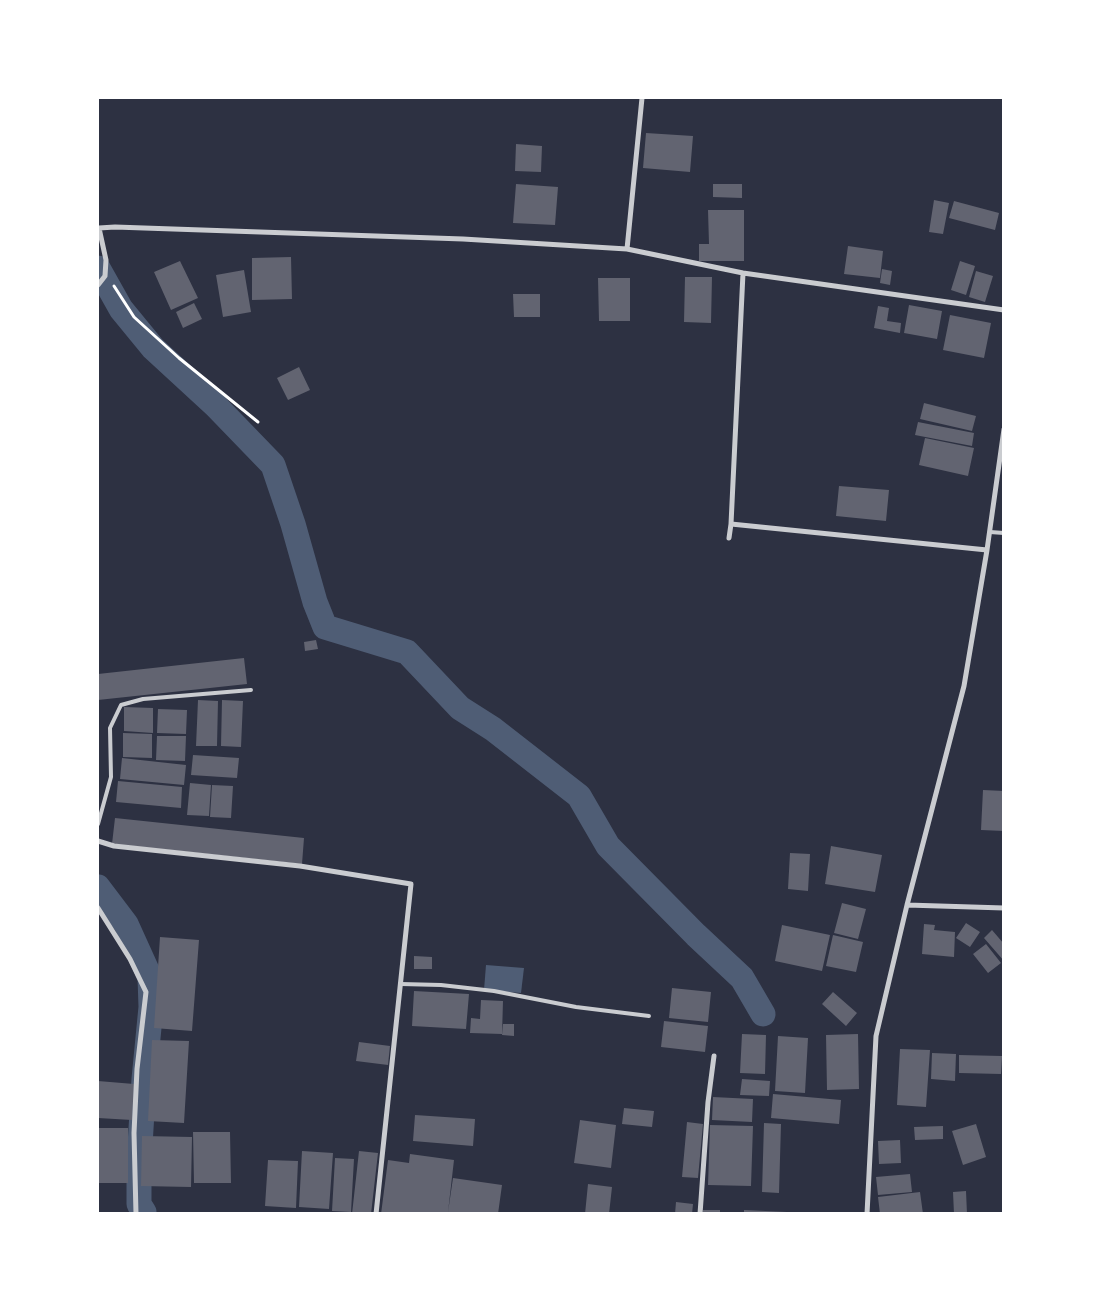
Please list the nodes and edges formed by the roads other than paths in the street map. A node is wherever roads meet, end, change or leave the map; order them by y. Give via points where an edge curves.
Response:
1 (642, 98) edge
2 (98, 227) edge
3 (627, 249) junction
4 (743, 273) junction
5 (98, 285) edge
6 (1004, 310) edge
7 (1004, 429) edge
8 (731, 524) junction
9 (990, 532) junction
10 (1004, 534) edge
11 (729, 538) dead end
12 (987, 550) junction
13 (251, 690) dead end
14 (98, 824) edge
15 (98, 841) edge
16 (907, 905) junction
17 (98, 908) edge
18 (1004, 908) edge
19 (401, 984) junction
20 (648, 1016) dead end
21 (714, 1056) dead end
22 (136, 1214) edge
23 (376, 1214) edge
24 (700, 1214) edge
25 (867, 1214) edge

1 - 3 street
2 - 3 street via 463,239
2 - 5 street via 106,260 105,276
3 - 4 street
4 - 6 street
4 - 8 street
7 - 9 street
8 - 11 street
8 - 12 street
9 - 10 lane
9 - 12 street
12 - 16 street via 964,686
13 - 14 lane via 143,699 121,705 110,728 111,777
15 - 19 street via 114,846 300,866 411,884
16 - 18 street
16 - 25 street via 876,1036
17 - 22 street via 146,992 134,1133
19 - 20 lane via 494,991 576,1007
19 - 23 street
21 - 24 street

